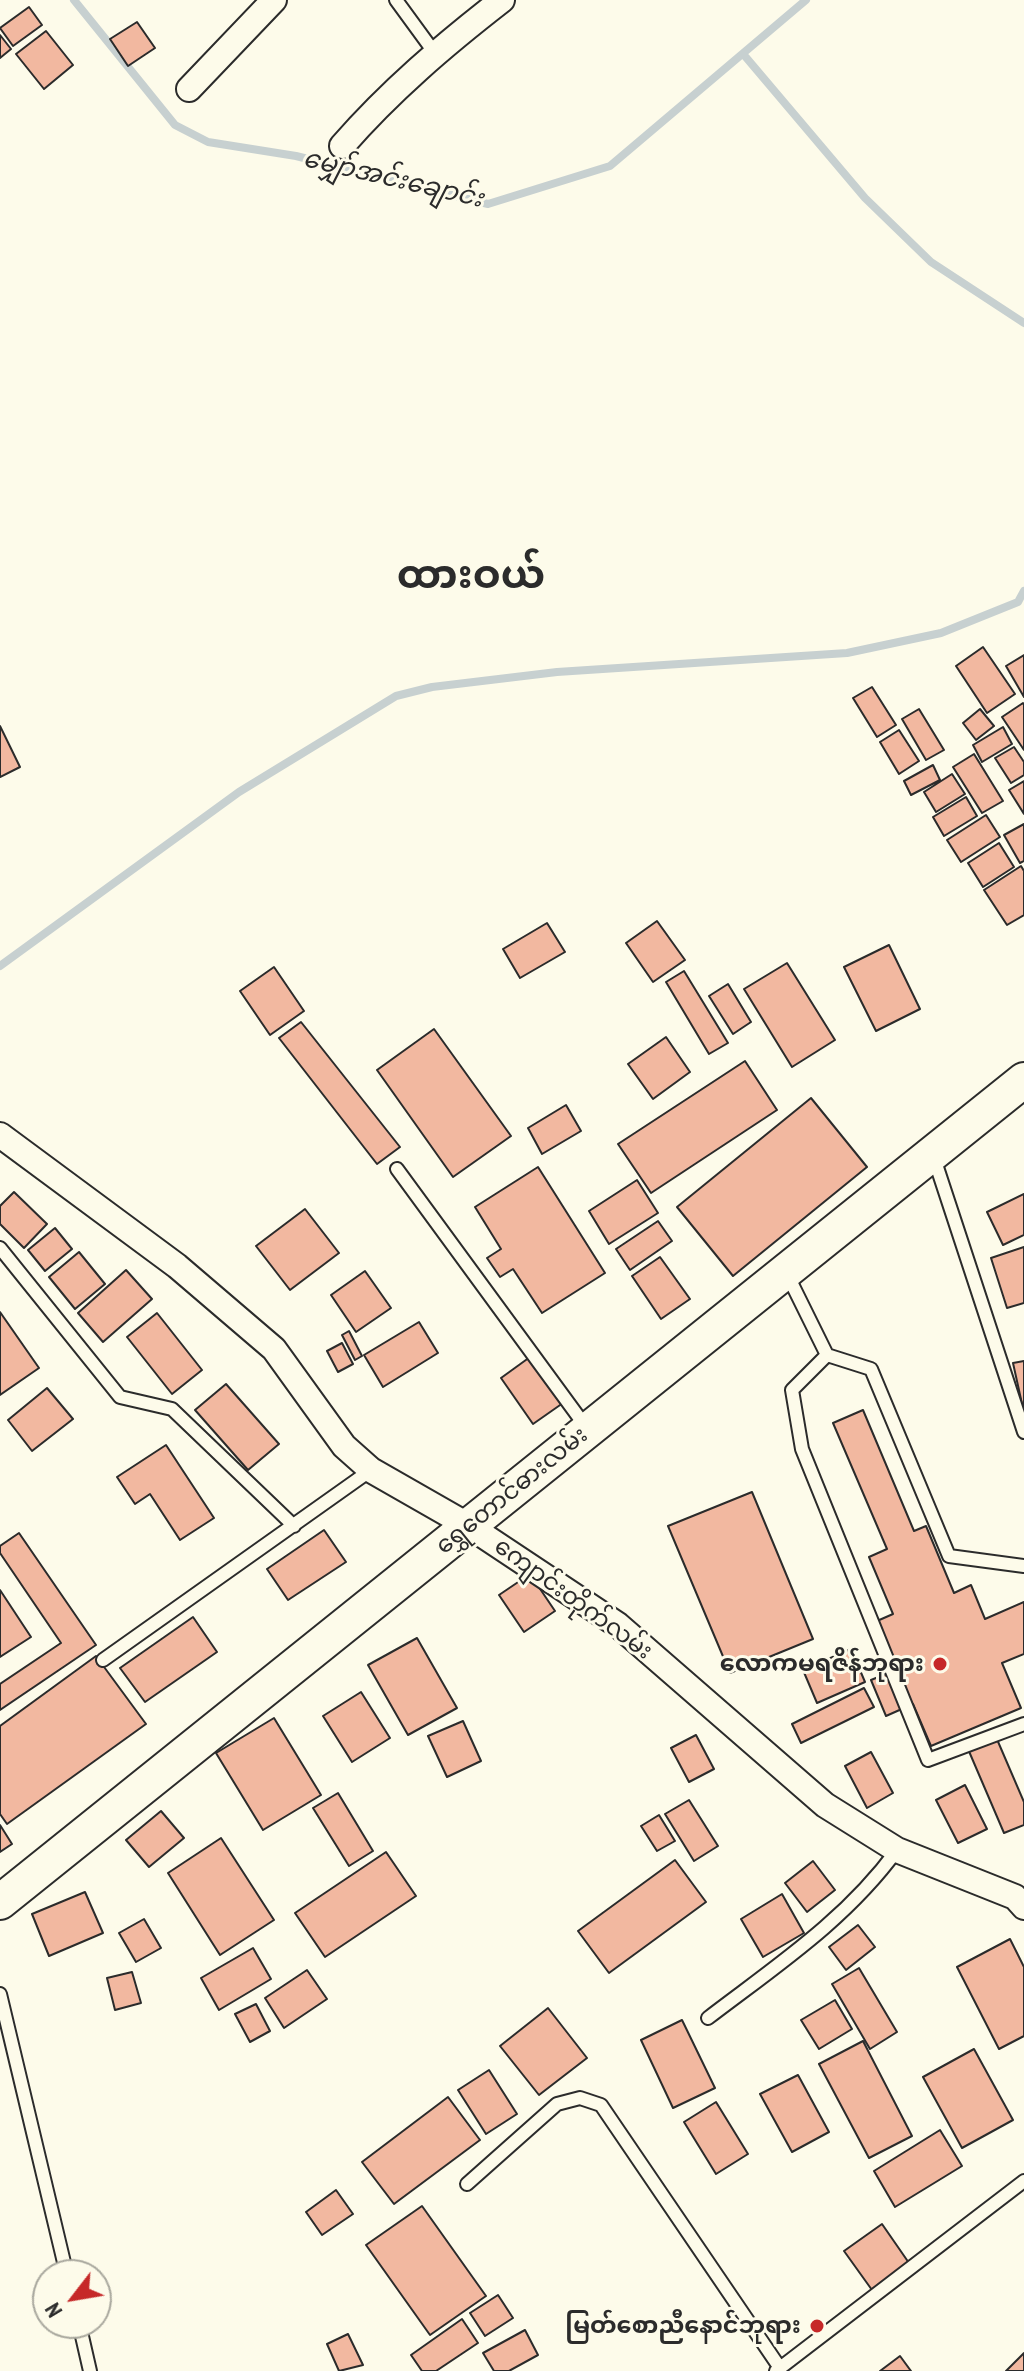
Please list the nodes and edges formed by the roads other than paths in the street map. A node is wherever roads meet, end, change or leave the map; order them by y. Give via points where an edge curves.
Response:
1 (274, 0) edge
2 (396, 0) edge
3 (502, 0) edge
4 (434, 52) junction
5 (189, 89) dead end
6 (342, 146) dead end
7 (1024, 1080) edge
8 (0, 1135) edge
9 (933, 1155) junction
10 (397, 1169) dead end
11 (0, 1248) edge
12 (786, 1272) junction
13 (827, 1355) junction
14 (588, 1430) junction
15 (1024, 1432) edge
16 (371, 1470) junction
17 (294, 1526) junction
18 (469, 1526) junction
19 (1024, 1566) edge
20 (103, 1660) dead end
21 (1024, 1724) edge
22 (897, 1850) junction
23 (0, 1902) edge
24 (1024, 1907) edge
25 (0, 1994) edge
26 (708, 2018) dead end
27 (1024, 2181) edge
28 (467, 2184) dead end
29 (63, 2259) edge
30 (83, 2339) edge
31 (778, 2369) edge
32 (90, 2371) edge

1 - 5 street
2 - 4 lane
3 - 4 street
4 - 6 street
7 - 9 street, ရွှေတောင်ဓားလမ်း
8 - 16 street, ကျောင်းတိုက်လမ်း via 177,1266 274,1349 344,1446
9 - 12 street, ရွှေတောင်ဓားလမ်း
9 - 15 lane
10 - 14 lane
11 - 17 lane via 120,1397 172,1409
12 - 13 lane
12 - 14 street, ရွှေတောင်ဓားလမ်း
13 - 19 lane via 871,1369 949,1556
13 - 21 lane via 792,1390 802,1449 928,1760
14 - 18 street, ရွှေတောင်ဓားလမ်း
16 - 17 lane
16 - 18 street, ကျောင်းတိုက်လမ်း
17 - 20 lane
18 - 22 street, ကျောင်းတိုက်လမ်း via 618,1625 825,1805
18 - 23 street, ရွှေတောင်ဓားလမ်း
22 - 24 street, ကျောင်းတိုက်လမ်း via 1015,1897
22 - 26 lane via 822,1933
25 - 29 lane
27 - 31 lane
28 - 31 lane via 557,2104 580,2098 601,2105
30 - 32 lane

